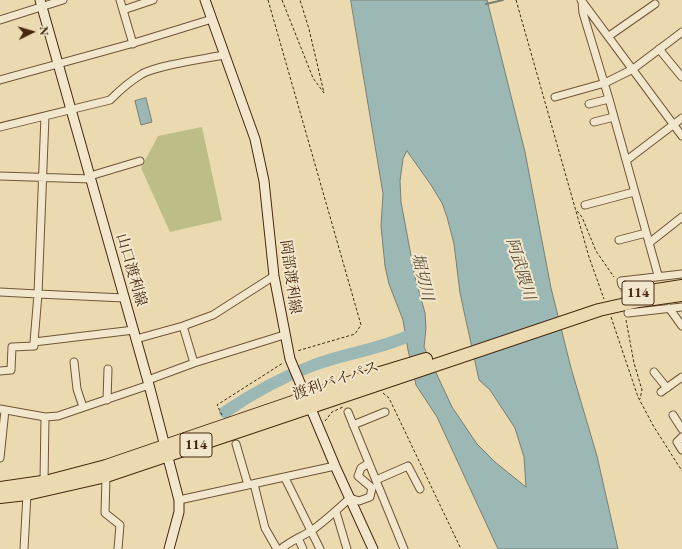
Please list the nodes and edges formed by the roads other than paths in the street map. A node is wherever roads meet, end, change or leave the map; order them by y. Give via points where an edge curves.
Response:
1 (63, 0) edge
2 (120, 0) edge
3 (153, 0) edge
4 (205, 0) edge
5 (581, 0) edge
6 (41, 4) edge
7 (655, 4) dead end
8 (123, 10) junction
9 (1, 17) edge
10 (212, 19) junction
11 (682, 32) edge
12 (609, 36) junction
13 (133, 44) junction
14 (660, 49) junction
15 (224, 55) junction
16 (58, 64) junction
17 (633, 69) junction
18 (682, 77) edge
19 (0, 80) edge
20 (605, 83) junction
21 (555, 96) dead end
22 (609, 99) junction
23 (589, 104) dead end
24 (71, 108) junction
25 (45, 116) junction
26 (614, 116) junction
27 (682, 118) edge
28 (594, 122) dead end
29 (674, 125) junction
30 (0, 127) edge
31 (682, 136) edge
32 (627, 160) junction
33 (140, 161) dead end
34 (0, 176) edge
35 (42, 178) junction
36 (91, 178) junction
37 (634, 192) junction
38 (584, 205) dead end
39 (682, 217) edge
40 (646, 233) junction
41 (619, 240) dead end
42 (649, 243) junction
43 (682, 274) edge
44 (658, 275) junction
45 (274, 276) junction
46 (619, 283) road end
47 (682, 286) edge
48 (0, 292) edge
49 (38, 294) junction
50 (682, 295) edge
51 (124, 298) junction
52 (602, 305) junction
53 (682, 307) edge
54 (669, 308) junction
55 (626, 314) road end
56 (183, 326) junction
57 (682, 326) edge
58 (134, 330) junction
59 (284, 335) junction
60 (136, 340) junction
61 (34, 342) junction
62 (74, 362) dead end
63 (194, 363) junction
64 (108, 369) dead end
65 (0, 371) edge
66 (654, 372) dead end
67 (682, 377) edge
68 (148, 383) junction
69 (107, 400) junction
70 (308, 402) junction
71 (83, 407) junction
72 (2, 409) edge
73 (346, 410) road end
74 (385, 412) dead end
75 (673, 416) dead end
76 (45, 417) junction
77 (354, 426) junction
78 (682, 429) edge
79 (682, 437) edge
80 (236, 444) dead end
81 (0, 448) edge
82 (166, 450) junction
83 (682, 450) edge
84 (0, 458) edge
85 (369, 463) junction
86 (335, 466) junction
87 (106, 476) junction
88 (285, 478) junction
89 (376, 480) junction
90 (44, 481) junction
91 (251, 485) junction
92 (0, 488) edge
93 (420, 489) dead end
94 (27, 494) junction
95 (0, 496) edge
96 (350, 498) junction
97 (179, 500) junction
98 (336, 512) junction
99 (310, 531) junction
100 (298, 538) junction
101 (24, 549) edge
102 (118, 549) edge
103 (169, 549) edge
104 (277, 549) edge
105 (281, 549) edge
106 (303, 549) edge
107 (320, 549) edge
108 (347, 549) edge
109 (373, 549) edge
110 (404, 549) edge

1 - 6 street
2 - 8 street
3 - 8 street
4 - 10 main road, 岡部渡利線
5 - 12 street
5 - 20 street
6 - 9 street
6 - 16 main road, 山口渡利線
7 - 12 street
8 - 13 street
10 - 13 street
10 - 15 main road, 岡部渡利線
11 - 14 street
12 - 17 street
13 - 16 street
14 - 17 street
14 - 18 street
15 - 24 street via 142,74 119,90 110,100
15 - 45 main road, 岡部渡利線 via 260,158
16 - 19 street
16 - 24 main road, 山口渡利線
17 - 20 street
17 - 29 street
20 - 21 street
20 - 22 street
22 - 23 street
22 - 26 street
24 - 25 street
24 - 36 main road, 山口渡利線
25 - 30 street
25 - 35 street
26 - 28 street
26 - 32 street
27 - 29 street
29 - 31 street
29 - 32 street
32 - 37 street
33 - 36 street
34 - 35 street
35 - 36 street
35 - 49 street
36 - 51 main road, 山口渡利線
37 - 38 street
37 - 40 street
39 - 42 street
40 - 41 street
40 - 42 street
42 - 44 street
43 - 44 street
44 - 46 street
45 - 56 street via 213,315
45 - 59 main road, 岡部渡利線
47 - 52 highway, 渡利バイパス / 114 via 642,292
48 - 49 street
49 - 51 street
49 - 61 street
50 - 52 highway, 渡利バイパス / 114
51 - 58 main road, 山口渡利線
52 - 70 highway, 渡利バイパス / 114
53 - 54 street
54 - 55 street
54 - 57 street
56 - 60 street
56 - 63 street
58 - 60 main road, 山口渡利線
58 - 61 street
59 - 63 street
59 - 70 main road, 岡部渡利線 via 290,359
60 - 68 main road, 山口渡利線
61 - 65 street via 34,346 12,347 12,370
62 - 71 street via 77,389
63 - 68 street
64 - 69 street
66 - 67 street via 664,390
68 - 69 street
68 - 82 main road, 山口渡利線
69 - 71 street
70 - 82 highway, 渡利バイパス / 114
70 - 86 main road, 岡部渡利線
71 - 76 street via 58,416
72 - 76 street
72 - 81 street
73 - 77 street
74 - 77 street
75 - 78 street
76 - 90 street
77 - 85 street
79 - 83 street via 677,442
80 - 91 street
81 - 84 street
82 - 87 highway, 渡利バイパス / 114
82 - 90 highway, 渡利バイパス / 114
82 - 97 main road, 山口渡利線
85 - 89 street
85 - 96 street via 361,468 358,476 372,488 370,497 359,501
86 - 88 street
86 - 96 main road, 岡部渡利線
87 - 94 highway, 渡利バイパス / 114
87 - 102 street via 105,513 120,526
88 - 91 street
88 - 99 street
89 - 93 street via 408,466
89 - 110 street
90 - 92 highway, 渡利バイパス / 114
91 - 97 street
91 - 104 street via 265,528
94 - 95 highway, 渡利バイパス / 114
94 - 101 street
96 - 98 street
96 - 109 main road, 岡部渡利線
97 - 103 main road, 山口渡利線 via 179,512
98 - 99 street
98 - 108 street
99 - 100 street
99 - 107 street
100 - 105 street
100 - 106 street

